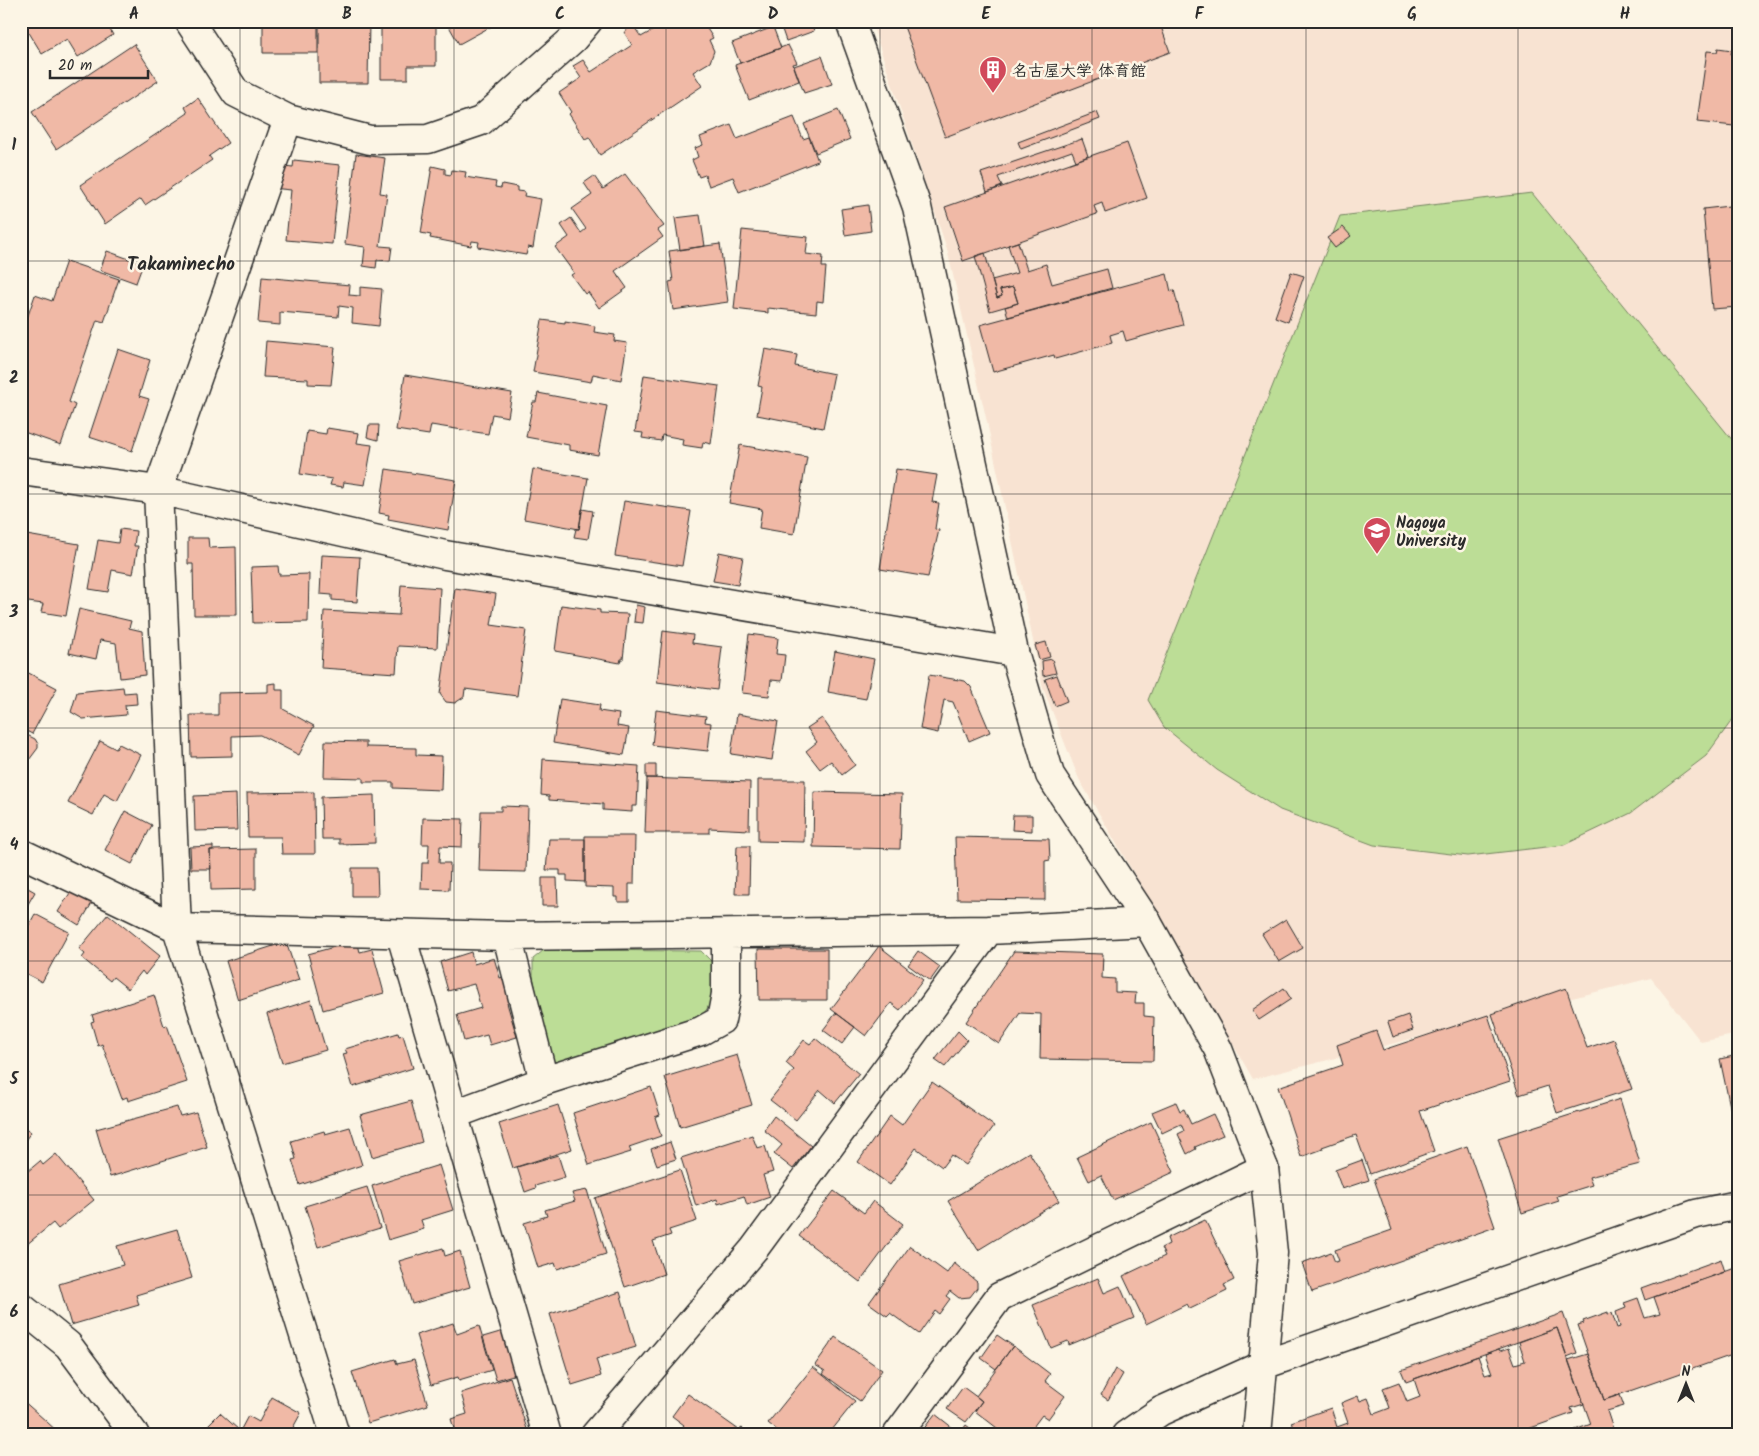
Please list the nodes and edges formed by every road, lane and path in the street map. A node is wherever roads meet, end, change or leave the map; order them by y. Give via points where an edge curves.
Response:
1 (189, 21) edge
2 (850, 21) edge
3 (575, 27) edge
4 (288, 119) junction
5 (21, 470) edge
6 (158, 490) junction
7 (1014, 652) junction
8 (21, 852) edge
9 (1147, 922) junction
10 (177, 928) junction
11 (989, 930) junction
12 (401, 935) junction
13 (726, 935) junction
14 (507, 936) junction
15 (544, 1081) junction
16 (455, 1114) junction
17 (1264, 1168) junction
18 (1738, 1205) edge
19 (21, 1307) edge
20 (1263, 1365) junction
21 (135, 1435) edge
22 (335, 1435) edge
23 (547, 1435) edge
24 (595, 1435) edge
25 (897, 1435) edge
26 (1126, 1435) edge
27 (1256, 1435) edge

1 - 4 street via 236,93
2 - 7 street via 917,206
3 - 4 street via 481,121 428,139 370,140
4 - 6 street
5 - 6 street
6 - 7 street via 444,555
6 - 10 street
7 - 9 street via 1050,775
8 - 10 street
9 - 11 street
9 - 17 street via 1218,1049
10 - 12 street
10 - 22 street
11 - 13 street
11 - 24 street via 754,1248
12 - 14 street
12 - 16 street
13 - 14 street
13 - 15 street via 726,994 721,1020 702,1032
14 - 15 street
15 - 16 street
16 - 23 street
17 - 20 street via 1273,1253
17 - 25 street via 999,1297
18 - 20 street via 1696,1214
19 - 21 street via 68,1346
20 - 26 street via 1161,1412
20 - 27 street

